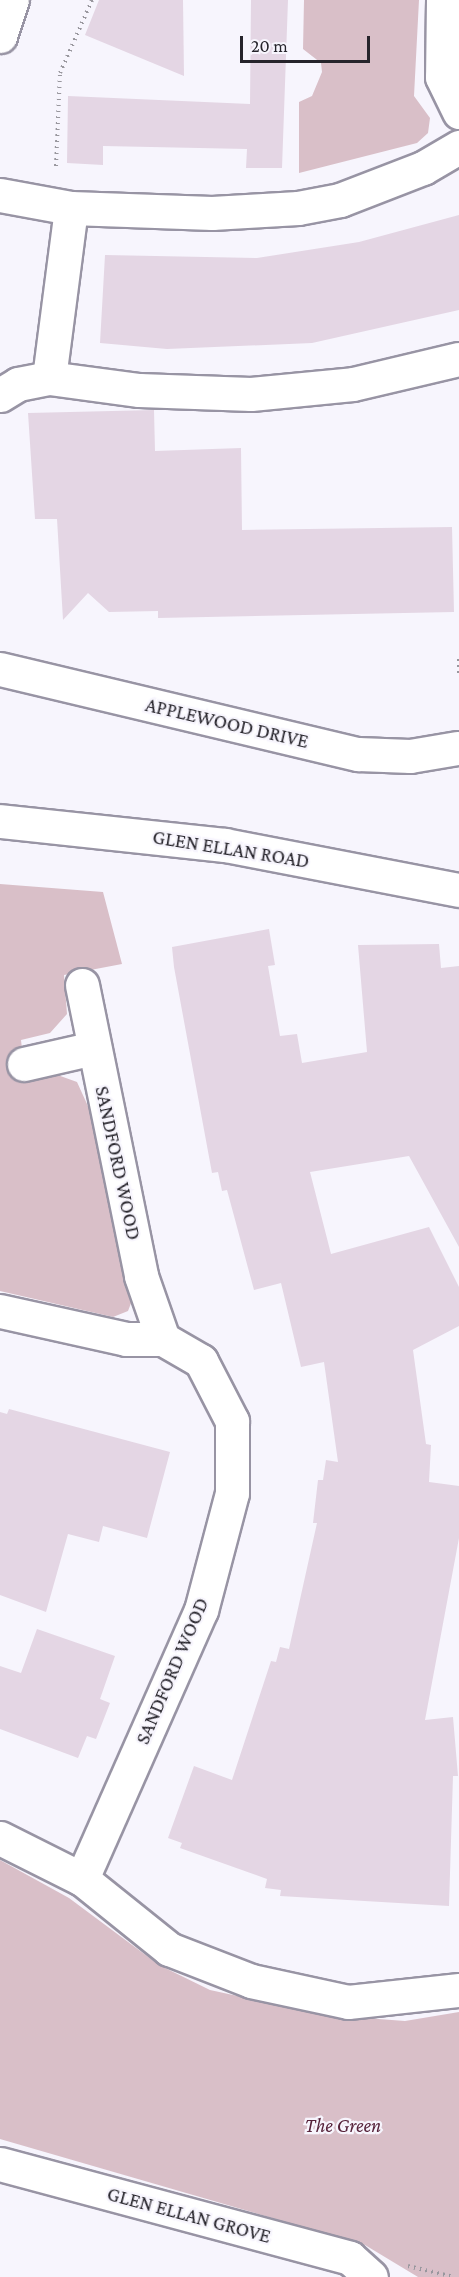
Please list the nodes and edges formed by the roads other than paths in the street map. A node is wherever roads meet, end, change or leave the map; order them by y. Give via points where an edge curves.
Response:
1 (12, 0) edge
2 (443, 0) edge
3 (0, 36) edge
4 (459, 112) edge
5 (459, 147) edge
6 (0, 195) edge
7 (71, 208) junction
8 (459, 359) edge
9 (49, 378) junction
10 (0, 395) edge
11 (0, 669) edge
12 (456, 748) dead end
13 (0, 821) edge
14 (459, 890) edge
15 (82, 985) dead end
16 (94, 1048) junction
17 (24, 1064) dead end
18 (0, 1311) edge
19 (163, 1340) junction
20 (0, 1838) edge
21 (82, 1879) junction
22 (459, 1990) edge
23 (0, 2164) edge
24 (371, 2277) edge

1 - 3 street
2 - 4 street via 442,77
5 - 7 street via 423,168 340,200 298,208 212,213
6 - 7 street
7 - 9 street
8 - 9 street via 353,384 251,394 139,390
9 - 10 street via 18,384
11 - 12 street, APPLEWOOD DRIVE via 358,754 410,756
13 - 14 street, GLEN ELLAN ROAD via 225,845
15 - 16 street, SANDFORD WOOD
16 - 17 street
16 - 19 street, SANDFORD WOOD via 141,1276
18 - 19 street, SANDFORD WOOD via 126,1339
19 - 21 street, SANDFORD WOOD via 201,1361 232,1421 232,1493 201,1610
20 - 21 street
21 - 22 street via 169,1949 251,1981 348,2002
23 - 24 street, GLEN ELLAN GROVE via 350,2258

